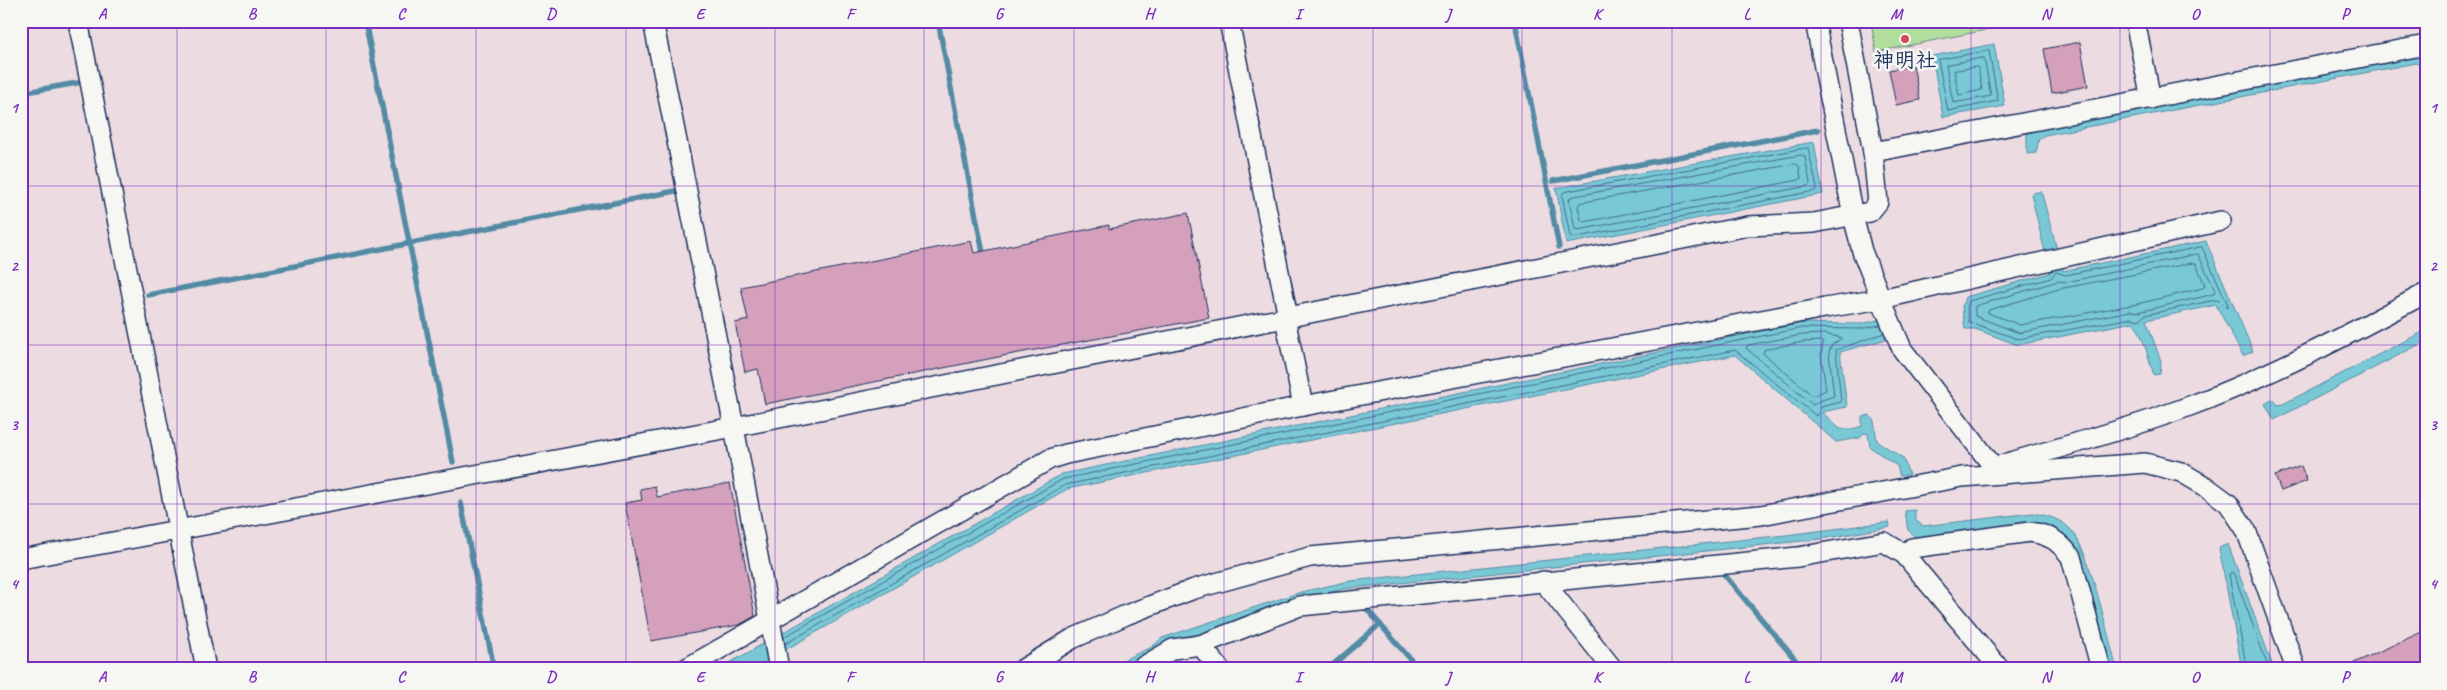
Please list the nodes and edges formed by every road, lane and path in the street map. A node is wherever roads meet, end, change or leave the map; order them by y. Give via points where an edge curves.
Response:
1 (78, 21) edge
2 (653, 21) edge
3 (1229, 21) edge
4 (1815, 21) edge
5 (1848, 21) edge
6 (2135, 21) edge
7 (2426, 45) edge
8 (2151, 99) junction
9 (1873, 152) junction
10 (1853, 216) junction
11 (2221, 221) dead end
12 (2426, 293) edge
13 (1884, 305) junction
14 (1286, 318) junction
15 (1303, 406) junction
16 (734, 427) junction
17 (1996, 471) junction
18 (179, 528) junction
19 (1904, 554) junction
20 (21, 559) edge
21 (1543, 582) junction
22 (770, 619) junction
23 (1200, 644) junction
24 (206, 669) edge
25 (685, 669) edge
26 (779, 669) edge
27 (1022, 669) edge
28 (1139, 669) edge
29 (1220, 669) edge
30 (1613, 669) edge
31 (2000, 669) edge
32 (2102, 669) edge
33 (2296, 669) edge

1 - 18 street
2 - 16 street
3 - 14 street
4 - 10 street
5 - 9 street
6 - 8 street
7 - 8 street
8 - 9 street
9 - 10 street via 1878,202 1870,212
10 - 13 street via 1862,251
10 - 14 street via 1814,223 1748,226
11 - 13 street via 2053,258
12 - 17 street via 2330,344 2250,381 2179,410
13 - 15 street via 1825,308
13 - 17 street via 1902,349
14 - 15 street
14 - 16 street
15 - 22 street via 1050,459
16 - 18 street
16 - 22 street
17 - 27 street via 1761,515 1310,557 1194,589 1126,615 1072,639
17 - 33 street via 2145,463 2181,472 2205,486 2228,503 2246,530
18 - 20 street
18 - 24 street
19 - 21 street via 1884,542 1798,557
19 - 31 street
19 - 32 street via 1912,548 2030,532 2047,535 2060,542 2071,557
21 - 23 street via 1300,606
21 - 30 street
22 - 25 street
22 - 26 street
23 - 28 street via 1173,649
23 - 29 street

